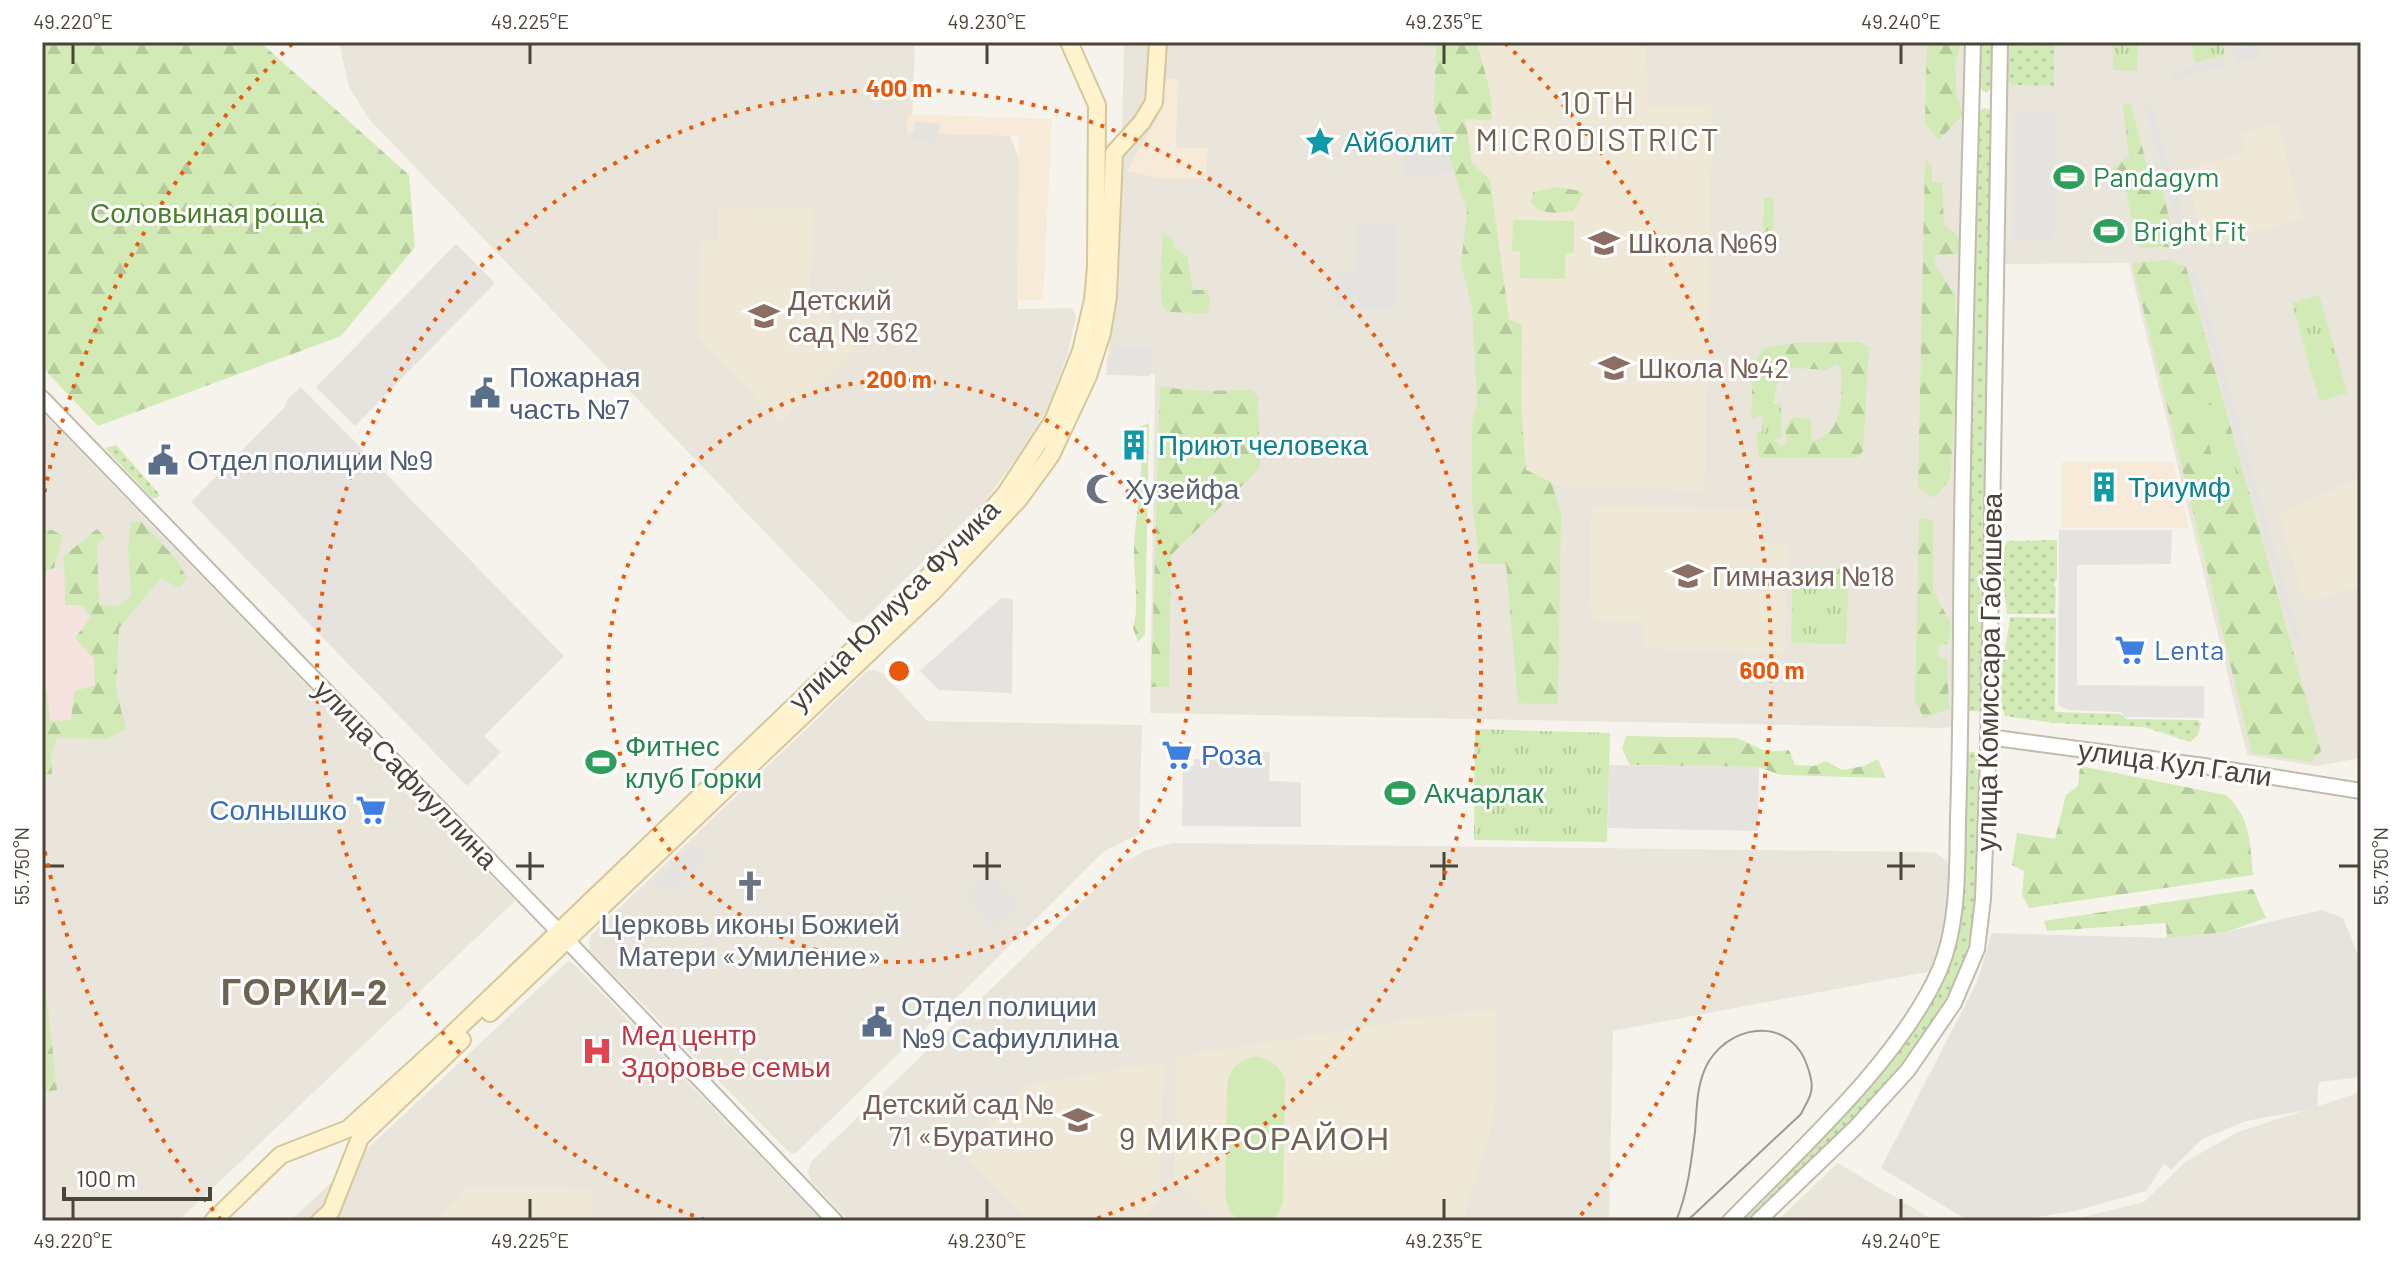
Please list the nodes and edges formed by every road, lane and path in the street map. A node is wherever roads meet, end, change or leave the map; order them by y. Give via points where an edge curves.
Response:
1 (1069, 42) edge
2 (1158, 42) edge
3 (1973, 42) edge
4 (2000, 42) edge
5 (1972, 99) junction
6 (1999, 100) junction
7 (1098, 126) junction
8 (1114, 153) junction
9 (42, 398) edge
10 (866, 646) junction
11 (1988, 737) junction
12 (2361, 791) edge
13 (564, 936) junction
14 (213, 1221) edge
15 (320, 1221) edge
16 (835, 1221) edge
17 (1730, 1221) edge
18 (1758, 1221) edge

1 - 7 main road, улица Юлиуса Фучика via 1094,95
2 - 8 main road via 1154,102
3 - 5 street, улица Комиссара Габишева
4 - 6 street, улица Комиссара Габишева
5 - 6 street
5 - 17 street, улица Комиссара Габишева via 1959,768 1948,944 1926,996 1883,1057
6 - 11 street, улица Комиссара Габишева
7 - 8 main road
7 - 10 main road, улица Юлиуса Фучика via 1093,300 1081,351 1054,419 1006,493
8 - 10 main road, улица Юлиуса Фучика via 1108,296 1102,333 1073,412 1019,499 933,592
9 - 13 street, улица Сафиуллина
10 - 13 main road, улица Юлиуса Фучика
11 - 12 street, улица Кул Гали
11 - 18 street, улица Комиссара Габишева via 1981,917 1967,976 1908,1070
13 - 14 main road, улица Юлиуса Фучика via 348,1129 281,1155
13 - 15 main road, улица Юлиуса Фучика via 360,1138 331,1211
13 - 16 street, улица Сафиуллина

